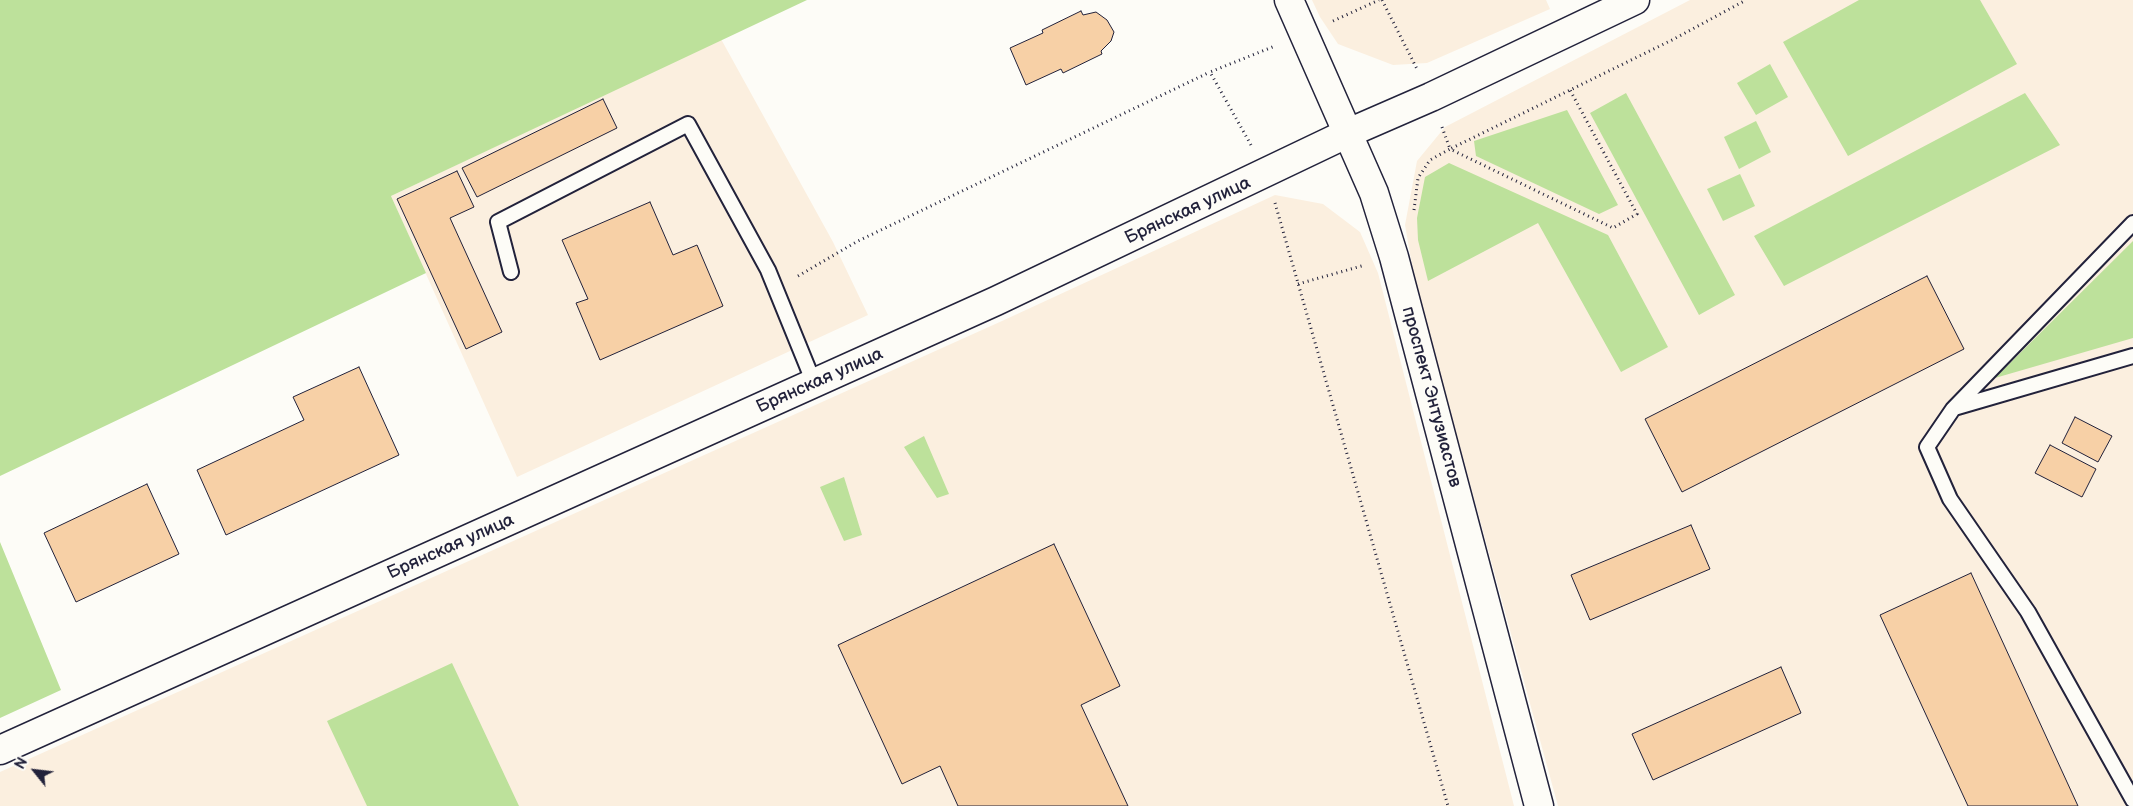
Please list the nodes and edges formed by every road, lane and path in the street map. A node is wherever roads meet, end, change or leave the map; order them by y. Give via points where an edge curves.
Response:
1 (1289, 0) edge
2 (1379, 0) edge
3 (1635, 0) edge
4 (1304, 34) junction
5 (1210, 72) junction
6 (1570, 90) dead end
7 (1346, 134) junction
8 (1266, 173) junction
9 (1413, 218) dead end
10 (2133, 223) edge
11 (1394, 257) junction
12 (511, 272) dead end
13 (1298, 284) junction
14 (776, 289) junction
15 (2133, 356) edge
16 (814, 383) junction
17 (1954, 408) junction
18 (0, 750) edge
19 (2133, 800) edge
20 (1448, 806) edge
21 (1538, 806) edge

1 - 4 street, проспект Энтузиастов
2 - 4 path
3 - 7 street, Брянская улица
4 - 5 path
4 - 7 street, проспект Энтузиастов
5 - 8 path
5 - 14 path via 858,241
6 - 9 path via 1637,214 1612,228 1450,149 1430,160 1418,178
7 - 8 street, Брянская улица
7 - 11 street, проспект Энтузиастов via 1374,193
8 - 13 path
8 - 16 street, Брянская улица via 996,302
10 - 17 lane
11 - 13 path
11 - 21 street, проспект Энтузиастов
12 - 14 lane via 498,222 688,124
13 - 20 path
14 - 16 lane
15 - 17 lane
16 - 18 street, Брянская улица
17 - 19 lane via 1927,448 1950,499 2028,612

